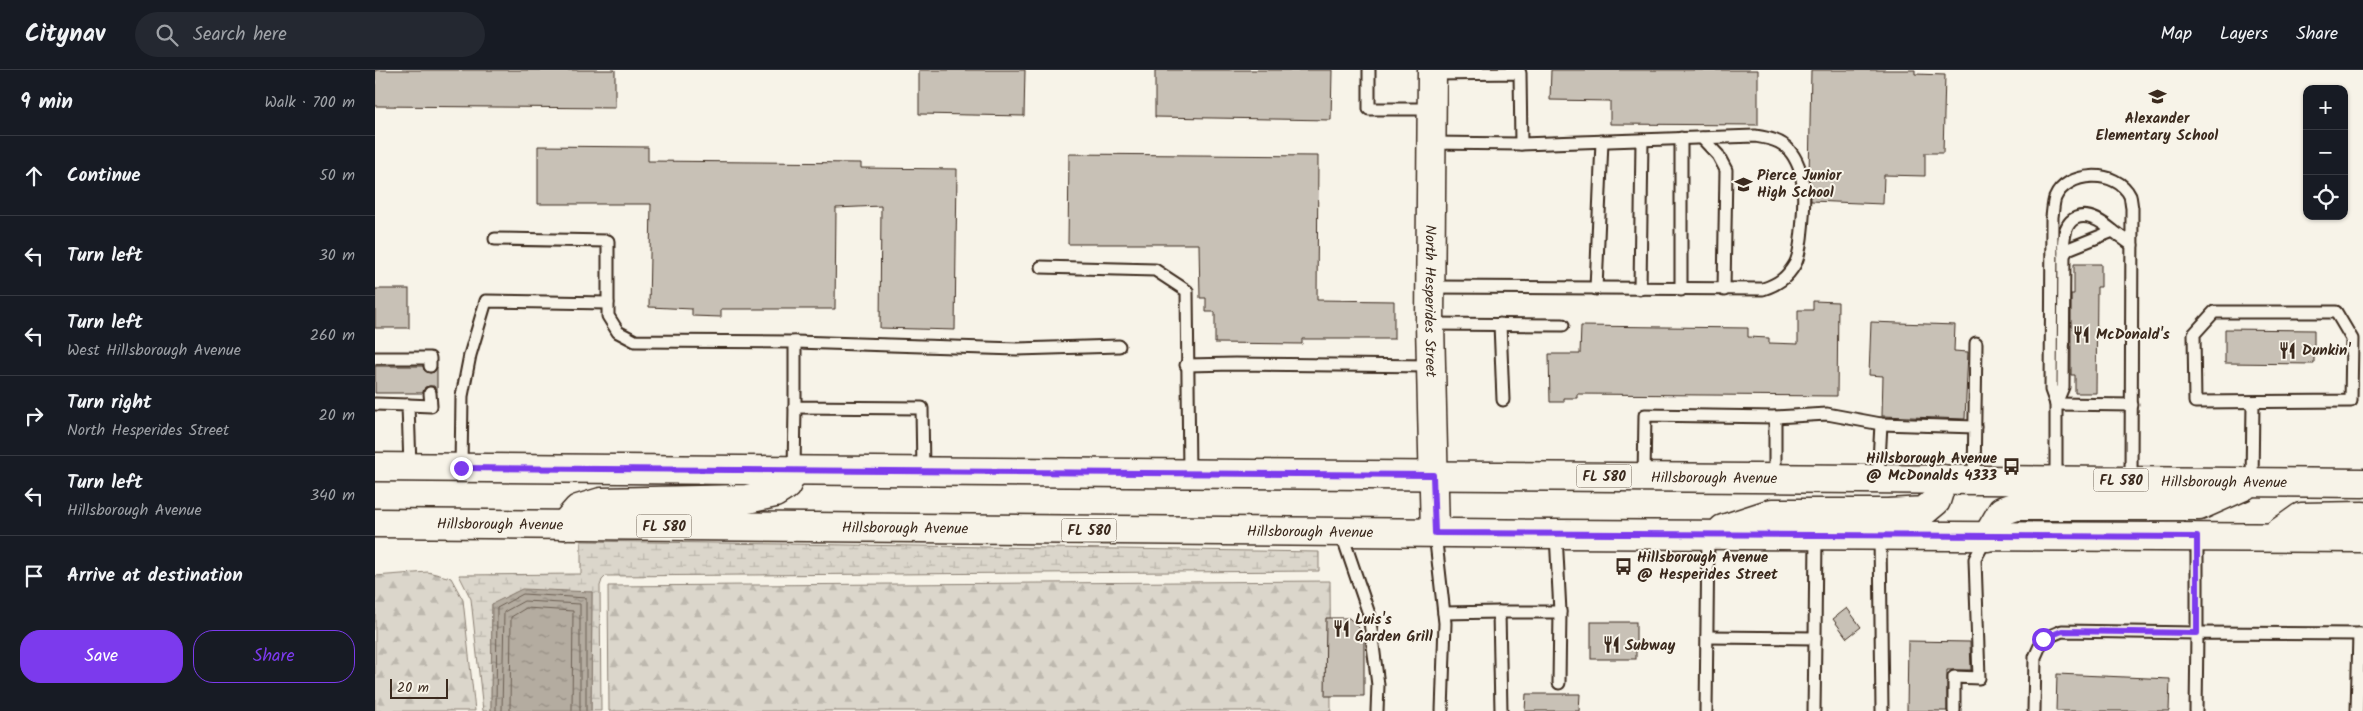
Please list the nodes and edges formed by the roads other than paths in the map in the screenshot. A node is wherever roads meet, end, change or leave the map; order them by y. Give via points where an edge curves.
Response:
1 (1369, 70) edge
2 (1521, 71) edge
3 (1432, 72) edge
4 (1432, 109) junction
5 (1681, 138) junction
6 (1702, 138) junction
7 (1641, 140) junction
8 (1602, 141) junction
9 (1431, 143) junction
10 (1521, 144) junction
11 (2113, 232) junction
12 (495, 240) dead end
13 (2133, 245) junction
14 (2064, 254) junction
15 (1041, 267) dead end
16 (1430, 287) junction
17 (1596, 289) junction
18 (1640, 289) junction
19 (1681, 290) junction
20 (1724, 290) junction
21 (608, 303) junction
22 (1430, 324) junction
23 (1500, 324) junction
24 (1563, 324) dead end
25 (795, 342) junction
26 (1976, 343) dead end
27 (1119, 346) dead end
28 (375, 358) edge
29 (1186, 365) junction
30 (431, 366) dead end
31 (1431, 366) junction
32 (414, 393) dead end
33 (431, 393) dead end
34 (1503, 400) dead end
35 (2253, 402) junction
36 (375, 404) edge
37 (2056, 404) junction
38 (411, 405) junction
39 (2132, 405) junction
40 (795, 407) junction
41 (1775, 417) junction
42 (1881, 424) junction
43 (1975, 428) junction
44 (375, 467) edge
45 (410, 467) junction
46 (461, 468) junction
47 (794, 470) junction
48 (923, 471) junction
49 (1189, 473) junction
50 (1433, 475) junction
51 (1644, 477) junction
52 (1775, 478) junction
53 (1878, 479) junction
54 (1943, 479) junction
55 (1974, 480) junction
56 (2131, 480) junction
57 (2253, 482) junction
58 (2363, 483) edge
59 (2055, 493) junction
60 (2363, 516) edge
61 (375, 523) edge
62 (563, 525) junction
63 (1341, 532) junction
64 (1435, 533) junction
65 (1556, 534) junction
66 (1708, 535) junction
67 (1816, 536) junction
68 (1881, 536) junction
69 (1987, 537) junction
70 (2197, 537) junction
71 (2273, 537) junction
72 (2363, 538) edge
73 (1499, 612) junction
74 (1559, 612) junction
75 (1444, 613) junction
76 (2197, 633) junction
77 (2361, 634) edge
78 (1707, 637) junction
79 (1815, 638) junction
80 (1559, 683) dead end
81 (1377, 711) edge
82 (1442, 711) edge
83 (1501, 711) edge
84 (1706, 711) edge
85 (1814, 711) edge
86 (1882, 711) edge
87 (1954, 711) edge
88 (2034, 711) edge
89 (2196, 711) edge
90 (2357, 711) edge

1 - 4 lane via 1369,109
2 - 3 lane
2 - 10 lane
3 - 4 main road, North Hesperides Street
4 - 9 main road, North Hesperides Street
5 - 6 lane
5 - 7 lane
5 - 19 lane
6 - 20 lane via 1719,155 1726,170
6 - 20 lane via 1755,136 1776,140 1789,149 1801,171 1804,186 1801,246 1797,262 1787,277 1777,285 1763,289
7 - 8 lane
7 - 18 lane
8 - 10 lane
8 - 17 lane
9 - 10 lane
9 - 16 main road, North Hesperides Street
11 - 13 lane
11 - 14 lane via 2068,249
11 - 14 lane via 2101,220 2089,216 2074,219 2062,237
12 - 21 lane via 608,241
13 - 37 lane via 2130,195 2118,183 2101,177 2085,177 2069,182 2054,199 2051,390
13 - 39 lane
14 - 37 lane via 2063,387
15 - 29 lane via 1155,270 1187,291
16 - 17 lane
16 - 22 main road, North Hesperides Street
17 - 18 lane
18 - 19 lane
19 - 20 lane
21 - 25 lane via 608,316 618,332 635,340
21 - 46 lane via 486,301 462,396
22 - 23 lane
22 - 31 main road, North Hesperides Street
23 - 24 lane
23 - 34 lane
25 - 27 lane via 1017,349
25 - 40 lane
26 - 43 lane
28 - 30 lane via 394,362 430,358
29 - 31 lane
29 - 49 lane
31 - 50 main road, North Hesperides Street
32 - 38 lane
33 - 38 lane via 431,406
35 - 35 lane via 2351,401 2352,339 2336,312 2214,312 2194,334 2195,402
35 - 57 lane
36 - 38 lane via 393,399
37 - 39 lane
37 - 59 lane
38 - 45 lane
39 - 56 lane
40 - 47 lane
40 - 48 lane via 922,408
41 - 42 lane via 1827,414
41 - 51 lane via 1645,415
41 - 52 lane
42 - 43 lane
42 - 53 lane
43 - 55 lane
44 - 45 main road, Hillsborough Avenue / FL 580
45 - 46 main road, Hillsborough Avenue / FL 580
46 - 47 main road, Hillsborough Avenue / FL 580
47 - 48 main road, Hillsborough Avenue / FL 580
47 - 62 main road via 786,486 763,496 601,502 578,509
48 - 49 main road, Hillsborough Avenue / FL 580
49 - 50 main road, Hillsborough Avenue / FL 580
50 - 51 main road, Hillsborough Avenue / FL 580
50 - 64 main road, North Hesperides Street
51 - 52 main road, Hillsborough Avenue / FL 580
52 - 53 main road, Hillsborough Avenue / FL 580
53 - 54 main road, Hillsborough Avenue / FL 580
54 - 55 main road, Hillsborough Avenue / FL 580
54 - 66 main road via 1936,501 1925,511 1888,514 1772,512
55 - 59 main road, Hillsborough Avenue / FL 580
56 - 57 main road, Hillsborough Avenue / FL 580
56 - 59 main road, Hillsborough Avenue / FL 580
57 - 58 main road, Hillsborough Avenue / FL 580
57 - 59 main road via 2199,506
59 - 69 main road via 2002,511
60 - 71 main road via 2301,517
61 - 62 main road, Hillsborough Avenue / FL 580
62 - 63 main road, Hillsborough Avenue / FL 580
63 - 64 main road, Hillsborough Avenue / FL 580
63 - 81 lane via 1369,614 1378,685
64 - 65 main road, FL 580
64 - 75 lane
65 - 66 main road, FL 580
65 - 74 lane
66 - 67 main road, FL 580
66 - 78 lane
67 - 68 main road, FL 580
67 - 79 lane
68 - 69 main road, FL 580
68 - 86 lane
69 - 70 main road, FL 580
69 - 87 lane via 1975,559 1979,678 1954,678
70 - 71 main road, FL 580
70 - 76 lane
71 - 72 main road, FL 580
73 - 74 lane
73 - 75 lane
73 - 83 lane
74 - 80 lane
75 - 82 lane
76 - 77 lane
76 - 88 lane via 2062,631 2043,639 2035,657
76 - 89 lane
77 - 90 lane
78 - 79 lane
78 - 84 lane
79 - 85 lane

